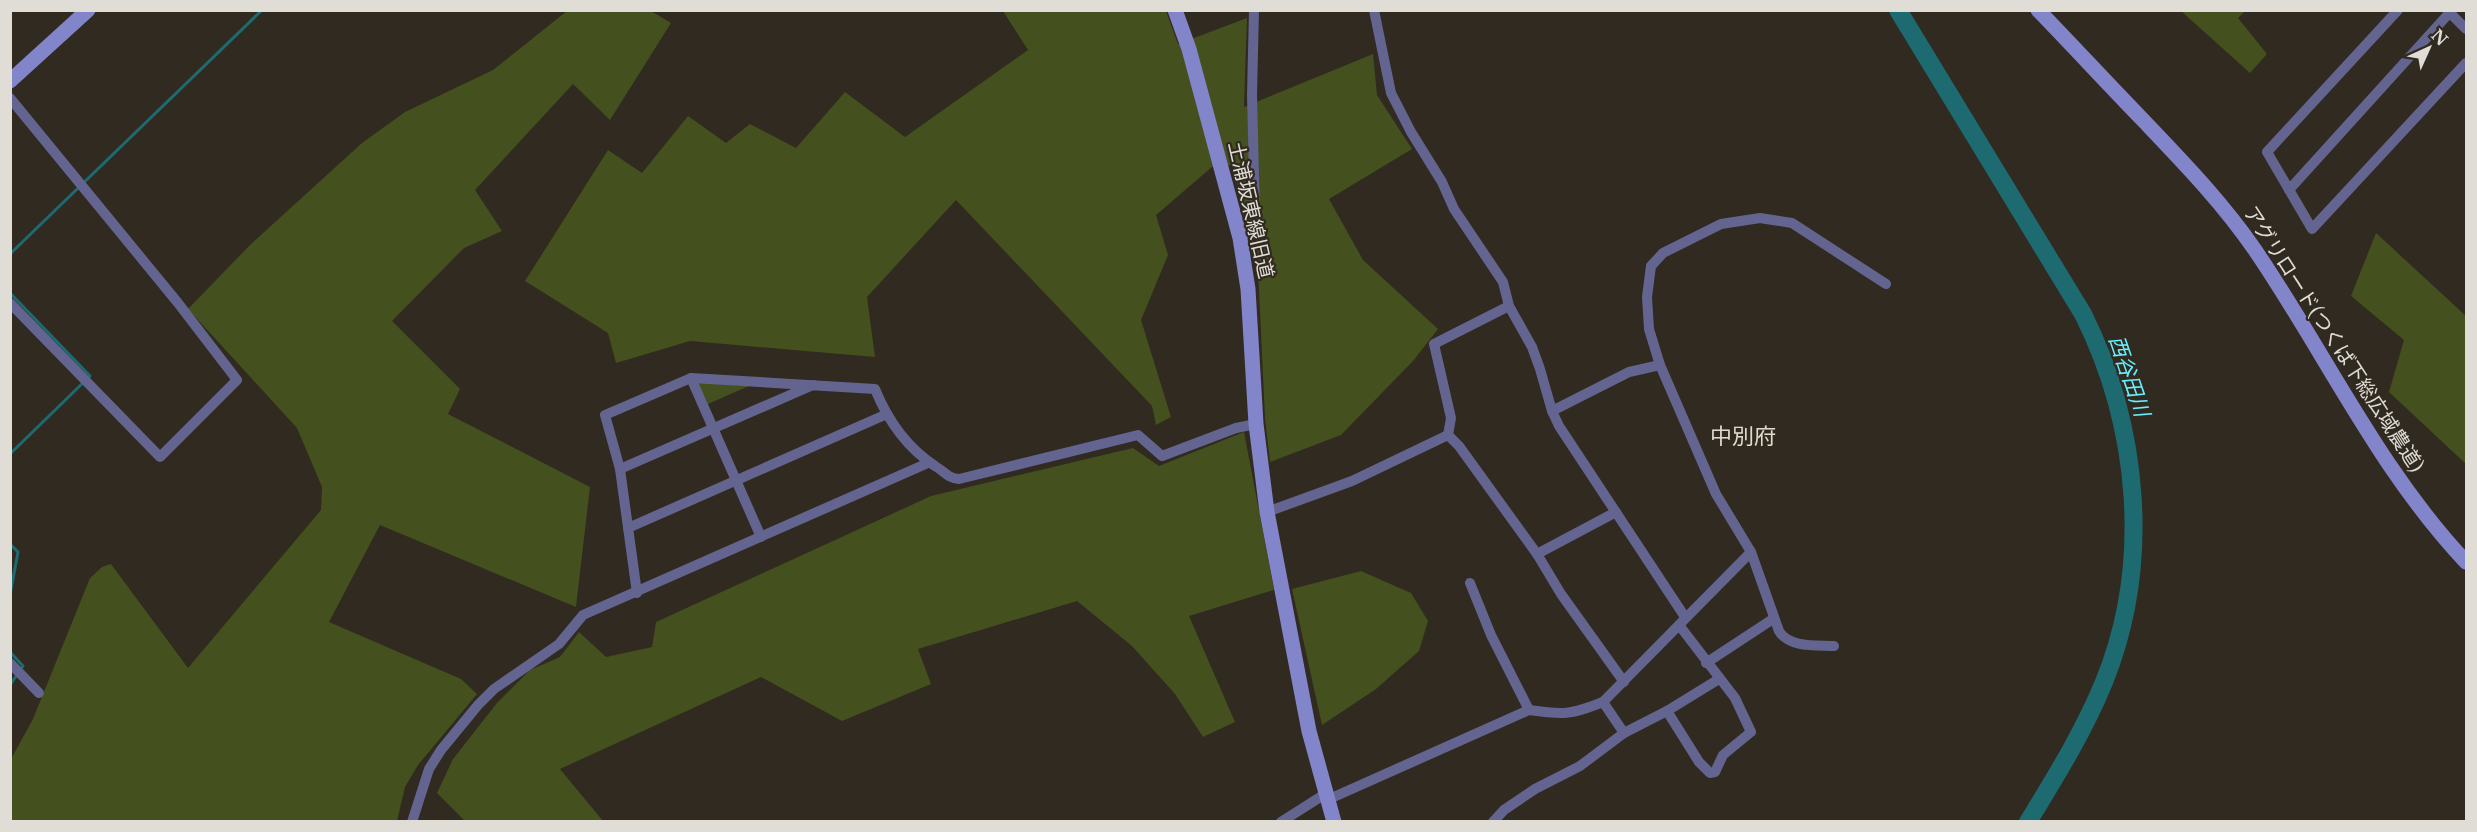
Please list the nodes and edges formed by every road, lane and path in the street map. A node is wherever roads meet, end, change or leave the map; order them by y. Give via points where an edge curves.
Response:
1 (88, 10) edge
2 (1175, 10) edge
3 (1254, 10) edge
4 (1374, 10) edge
5 (2038, 10) edge
6 (2398, 10) edge
7 (2450, 12) edge
8 (2466, 29) edge
9 (2466, 63) edge
10 (10, 81) edge
11 (10, 98) edge
12 (2289, 190) junction
13 (1240, 238) junction
14 (1886, 284) dead end
15 (1509, 306) junction
16 (12, 307) edge
17 (1660, 365) junction
18 (690, 378) junction
19 (816, 384) junction
20 (1552, 411) junction
21 (887, 414) junction
22 (1256, 424) junction
23 (713, 430) junction
24 (1448, 435) junction
25 (928, 463) junction
26 (620, 469) junction
27 (736, 481) junction
28 (1268, 512) junction
29 (1616, 512) junction
30 (628, 528) junction
31 (760, 537) junction
32 (1750, 552) junction
33 (1537, 554) junction
34 (2466, 562) edge
35 (1470, 583) dead end
36 (637, 593) junction
37 (1773, 619) junction
38 (1682, 621) junction
39 (1834, 646) dead end
40 (10, 663) edge
41 (1706, 663) junction
42 (1719, 679) junction
43 (1623, 682) junction
44 (39, 693) dead end
45 (1603, 702) junction
46 (1529, 710) junction
47 (1666, 711) junction
48 (1624, 733) junction
49 (1326, 797) junction
50 (412, 822) edge
51 (1281, 822) edge
52 (1334, 822) edge
53 (1493, 822) edge

1 - 10 street
2 - 13 street, 土浦坂東線旧道
3 - 13 street via 1255,216
4 - 15 street via 1391,93 1454,209 1503,282
5 - 34 street, アグリロード(つくば下総広域農道) via 2231,216 2279,286 2399,481
6 - 12 street via 2267,152
7 - 8 street
7 - 12 street
9 - 12 street via 2312,229
11 - 16 street via 237,380 160,457
13 - 22 street, 土浦坂東線旧道 via 1250,310
14 - 17 street via 1792,223 1760,218 1721,224 1663,253 1651,266 1647,297 1649,329
15 - 20 street via 1532,347
15 - 24 street via 1434,344 1450,418
17 - 20 street via 1629,372
17 - 32 street via 1716,494
18 - 19 street
18 - 23 street
18 - 26 street via 605,414
19 - 21 street via 875,389
19 - 23 street
20 - 29 street
21 - 25 street via 895,429
21 - 27 street
22 - 25 street via 1162,456 1138,435 959,479
22 - 28 street, 土浦坂東線旧道
23 - 26 street
23 - 27 street
24 - 28 street via 1352,481
24 - 33 street
25 - 31 street
26 - 30 street
27 - 30 street
27 - 31 street
28 - 49 street, 土浦坂東線旧道 via 1303,704
29 - 33 street
29 - 38 street
30 - 36 street
31 - 36 street
32 - 37 street
32 - 38 street
33 - 43 street
35 - 46 street
36 - 50 street via 583,615 559,644 494,689 478,705 429,769
37 - 39 street via 1787,640
37 - 41 street
38 - 41 street
38 - 43 street
40 - 44 street
41 - 42 street
42 - 47 street
42 - 47 street via 1735,698 1751,732 1724,755 1715,771 1710,773 1699,762
43 - 45 street
45 - 46 street via 1562,715
45 - 48 street
46 - 49 street
47 - 48 street
48 - 53 street via 1580,766 1504,810
49 - 51 street
49 - 52 street, 土浦坂東線旧道

